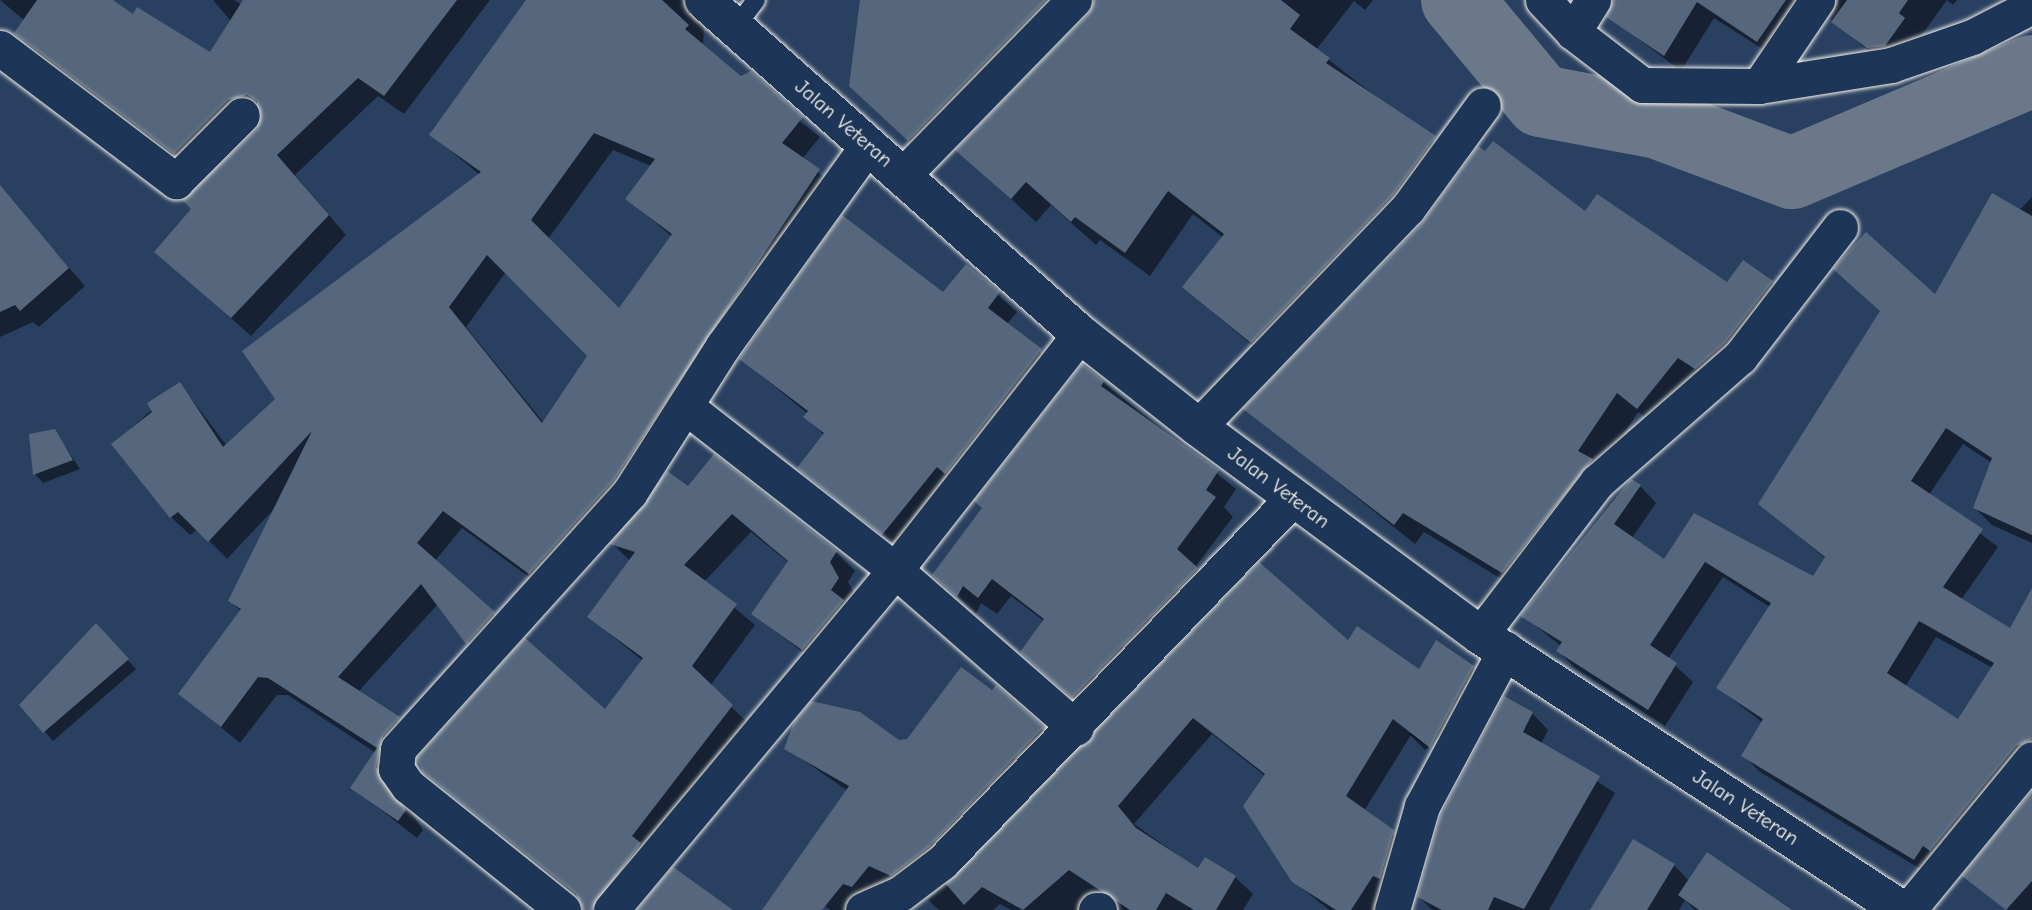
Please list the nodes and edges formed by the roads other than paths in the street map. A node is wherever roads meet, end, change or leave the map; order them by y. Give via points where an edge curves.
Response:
1 (704, 0) edge
2 (1074, 0) edge
3 (1543, 0) edge
4 (1593, 0) edge
5 (1817, 0) edge
6 (2032, 6) edge
7 (746, 14) edge
8 (1573, 32) junction
9 (0, 48) edge
10 (1759, 86) junction
11 (1483, 105) dead end
12 (243, 115) dead end
13 (868, 145) junction
14 (903, 175) junction
15 (1840, 227) dead end
16 (1080, 334) junction
17 (688, 409) junction
18 (1198, 427) junction
19 (1293, 498) junction
20 (895, 570) junction
21 (1493, 642) junction
22 (1076, 728) junction
23 (2032, 759) edge
24 (879, 908) edge
25 (563, 910) edge
26 (611, 910) edge
27 (1392, 910) edge
28 (1902, 910) edge
29 (1908, 910) edge

1 - 7 highway, Jalan Veteran
2 - 14 street
3 - 8 street
4 - 8 street
5 - 10 street
6 - 10 street via 1972,37 1891,65
7 - 13 highway, Jalan Veteran
8 - 10 street via 1642,85
9 - 12 street via 176,181
11 - 18 street via 1408,208
13 - 14 highway, Jalan Veteran
13 - 17 street via 723,346
14 - 16 highway, Jalan Veteran
15 - 21 street via 1740,357 1597,482
16 - 18 highway, Jalan Veteran
16 - 20 street
17 - 20 street
17 - 25 street via 630,492 398,749 396,769 408,786
18 - 19 highway, Jalan Veteran
19 - 21 highway, Jalan Veteran
19 - 22 street
20 - 22 street
20 - 26 street
21 - 27 street via 1422,806
21 - 28 highway, Jalan Veteran
22 - 24 street via 942,862
23 - 29 street

